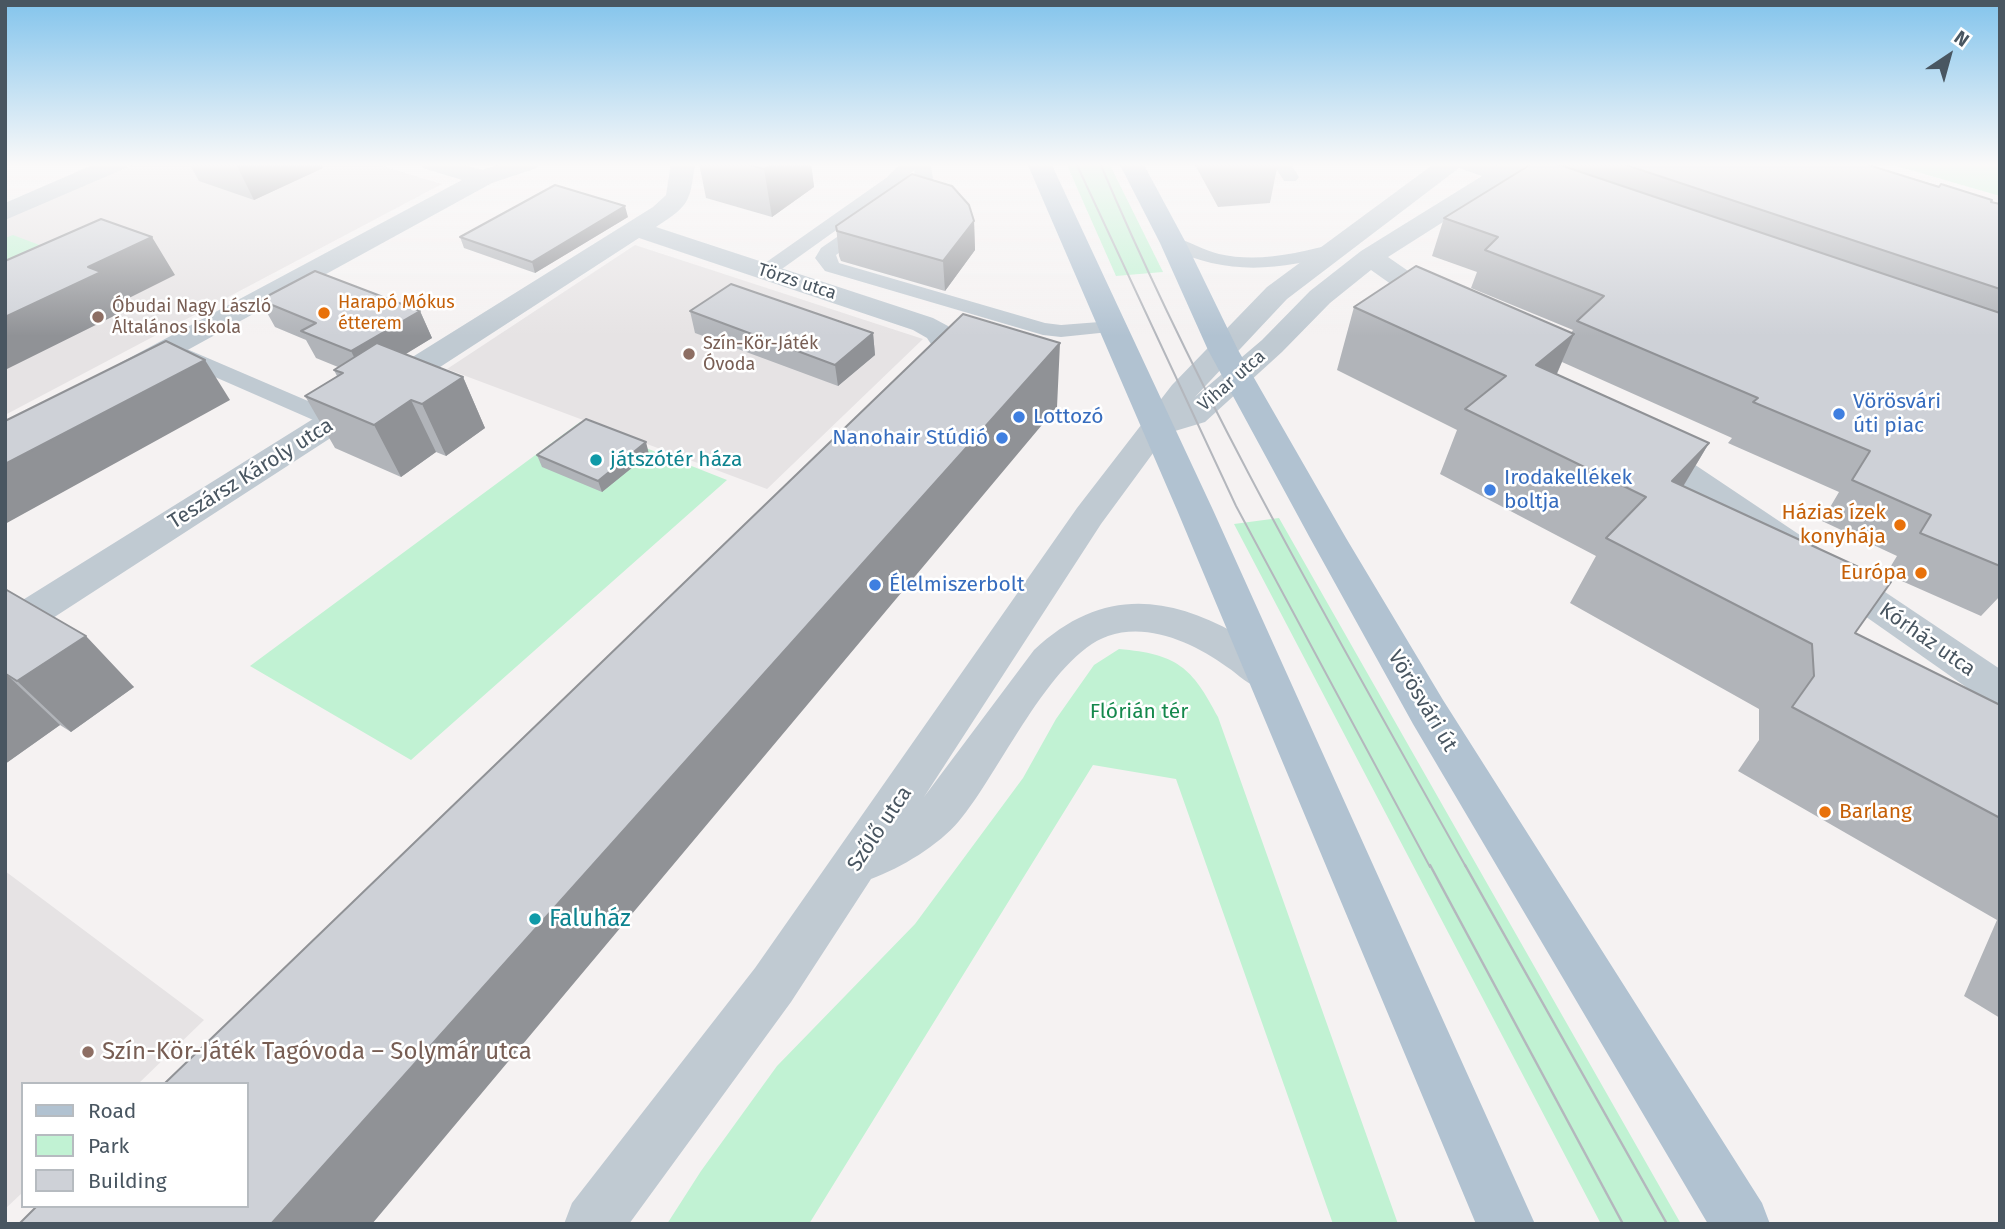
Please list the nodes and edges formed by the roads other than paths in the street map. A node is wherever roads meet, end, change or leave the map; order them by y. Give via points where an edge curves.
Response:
1 (405, 220) edge
2 (648, 220) edge
3 (838, 220) edge
4 (874, 220) edge
5 (1065, 220) edge
6 (1160, 220) edge
7 (1375, 220) edge
8 (1428, 220) edge
9 (637, 229) junction
10 (1172, 243) junction
11 (1337, 249) junction
12 (1370, 257) junction
13 (765, 272) junction
14 (1471, 326) edge
15 (1112, 327) junction
16 (169, 349) junction
17 (1230, 363) junction
18 (111, 380) edge
19 (892, 402) edge
20 (335, 421) junction
21 (1616, 426) edge
22 (1158, 427) junction
23 (5, 630) edge
24 (1264, 673) junction
25 (2000, 690) edge
26 (853, 870) junction
27 (593, 1224) edge
28 (1506, 1224) edge
29 (1741, 1224) edge

1 - 16 street
2 - 9 street, Teszársz Károly utca
3 - 13 lane
4 - 15 lane via 828,252 825,258 832,267 1043,329
5 - 15 main road
6 - 10 main road, Vörösvári út
7 - 11 street, Vihar utca
8 - 12 street, Vihar utca
9 - 13 street, Törzs utca
9 - 20 street, Teszársz Károly utca
10 - 11 lane via 1209,260 1260,265
10 - 17 main road, Vörösvári út
11 - 17 street, Vihar utca via 1277,293
12 - 14 street
12 - 17 street, Vihar utca
13 - 19 street, Törzs utca via 938,332 949,348
15 - 22 main road
16 - 18 street
16 - 20 lane
17 - 22 street, Vihar utca via 1194,415
17 - 29 main road, Vörösvári út via 1428,712
20 - 23 street, Teszársz Károly utca
21 - 25 street, Kórház utca
22 - 24 main road
22 - 26 street, Szőlő utca via 1089,516
24 - 26 street via 1213,637 1182,625 1141,618 1090,627 1052,655 941,810
24 - 28 main road
26 - 27 street, Szőlő utca via 773,985

